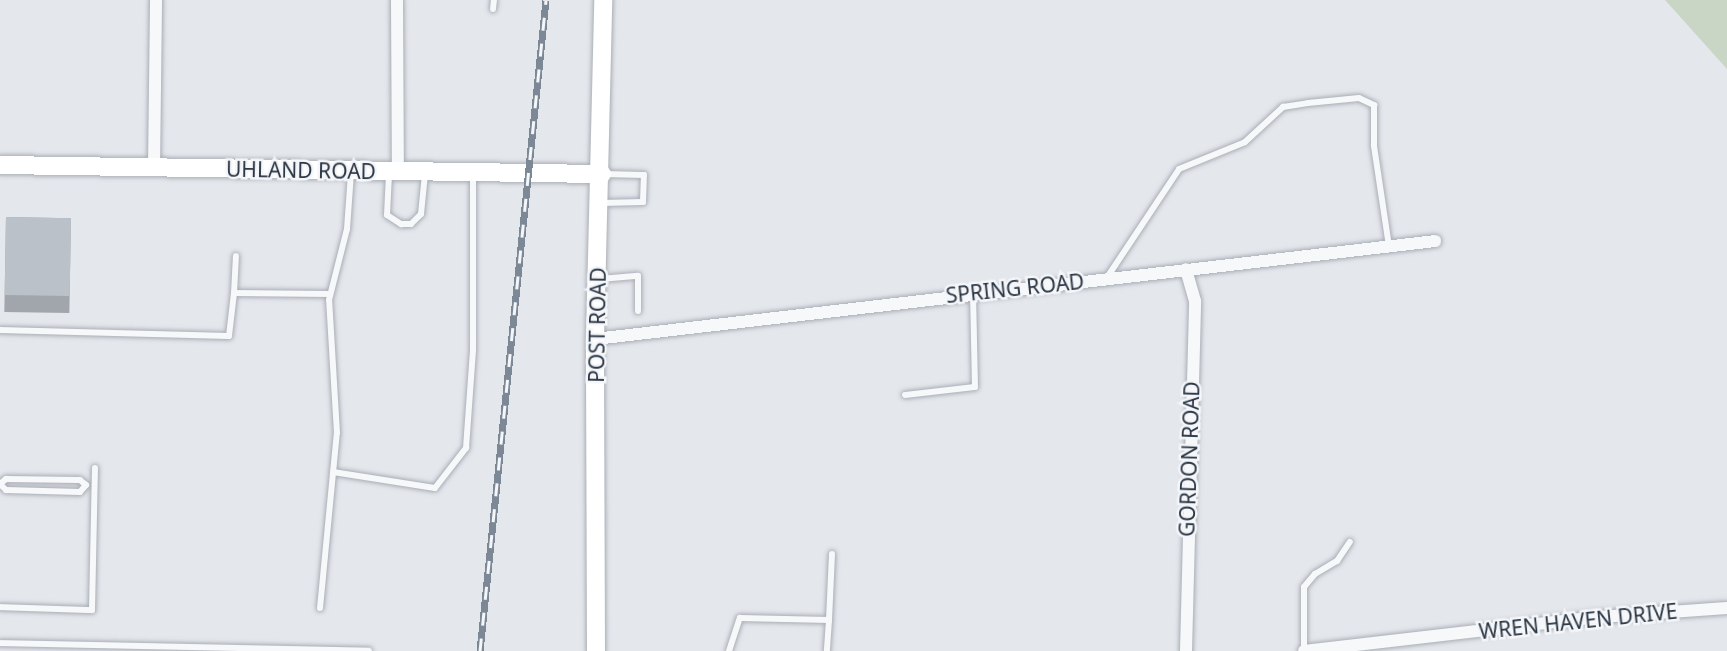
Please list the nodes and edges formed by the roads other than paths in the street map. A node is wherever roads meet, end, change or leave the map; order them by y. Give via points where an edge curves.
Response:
1 (156, 0) edge
2 (397, 0) edge
3 (494, 0) edge
4 (603, 0) edge
5 (494, 9) dead end
6 (0, 165) edge
7 (154, 168) junction
8 (351, 171) junction
9 (393, 171) junction
10 (426, 172) junction
11 (472, 172) junction
12 (602, 174) junction
13 (601, 203) junction
14 (1435, 241) dead end
15 (1389, 246) junction
16 (236, 256) dead end
17 (1186, 269) junction
18 (598, 279) junction
19 (1106, 279) junction
20 (973, 292) junction
21 (234, 293) junction
22 (330, 294) junction
23 (638, 311) dead end
24 (0, 330) edge
25 (595, 339) junction
26 (905, 395) dead end
27 (95, 468) dead end
28 (333, 472) junction
29 (0, 484) edge
30 (86, 485) junction
31 (95, 486) junction
32 (1350, 542) dead end
33 (832, 554) dead end
34 (0, 607) edge
35 (320, 608) dead end
36 (1727, 608) edge
37 (828, 620) junction
38 (0, 643) edge
39 (61, 648) edge
40 (186, 649) edge
41 (369, 651) edge
42 (596, 651) edge
43 (729, 651) edge
44 (827, 651) edge
45 (1186, 651) edge
46 (1304, 651) edge

1 - 7 street
2 - 9 street
3 - 5 lane
4 - 12 street, POST ROAD
6 - 7 street, UHLAND ROAD
7 - 8 street, UHLAND ROAD
8 - 9 street, UHLAND ROAD
8 - 22 lane via 346,229
9 - 10 street, UHLAND ROAD
9 - 10 lane via 387,215 401,225 411,225 421,214
10 - 11 street, UHLAND ROAD
11 - 12 street, UHLAND ROAD
11 - 28 lane via 473,350 466,448 435,488
12 - 13 street, POST ROAD
12 - 13 lane via 644,175 644,188 643,202
13 - 18 street, POST ROAD
14 - 15 street, SPRING ROAD
15 - 17 street, SPRING ROAD
15 - 19 lane via 1374,146 1374,104 1359,98 1308,103 1283,107 1245,142 1180,169
16 - 21 lane
17 - 19 street, SPRING ROAD
17 - 45 street, GORDON ROAD via 1195,301
18 - 23 lane via 638,276
18 - 25 street, POST ROAD
19 - 20 street, SPRING ROAD
20 - 25 street, SPRING ROAD
20 - 26 lane via 975,387
21 - 22 lane
21 - 24 lane via 229,335
22 - 28 lane via 337,433
25 - 42 street, POST ROAD
27 - 31 lane
28 - 35 lane
29 - 30 lane via 6,479 79,480
29 - 30 lane via 6,491 80,492
30 - 31 lane
31 - 34 lane via 92,610
32 - 46 lane via 1337,561 1315,573 1304,587
33 - 37 lane
36 - 46 street, WREN HAVEN DRIVE via 1601,617
37 - 43 lane via 740,618
37 - 44 lane
38 - 39 lane
39 - 40 lane
40 - 41 lane

